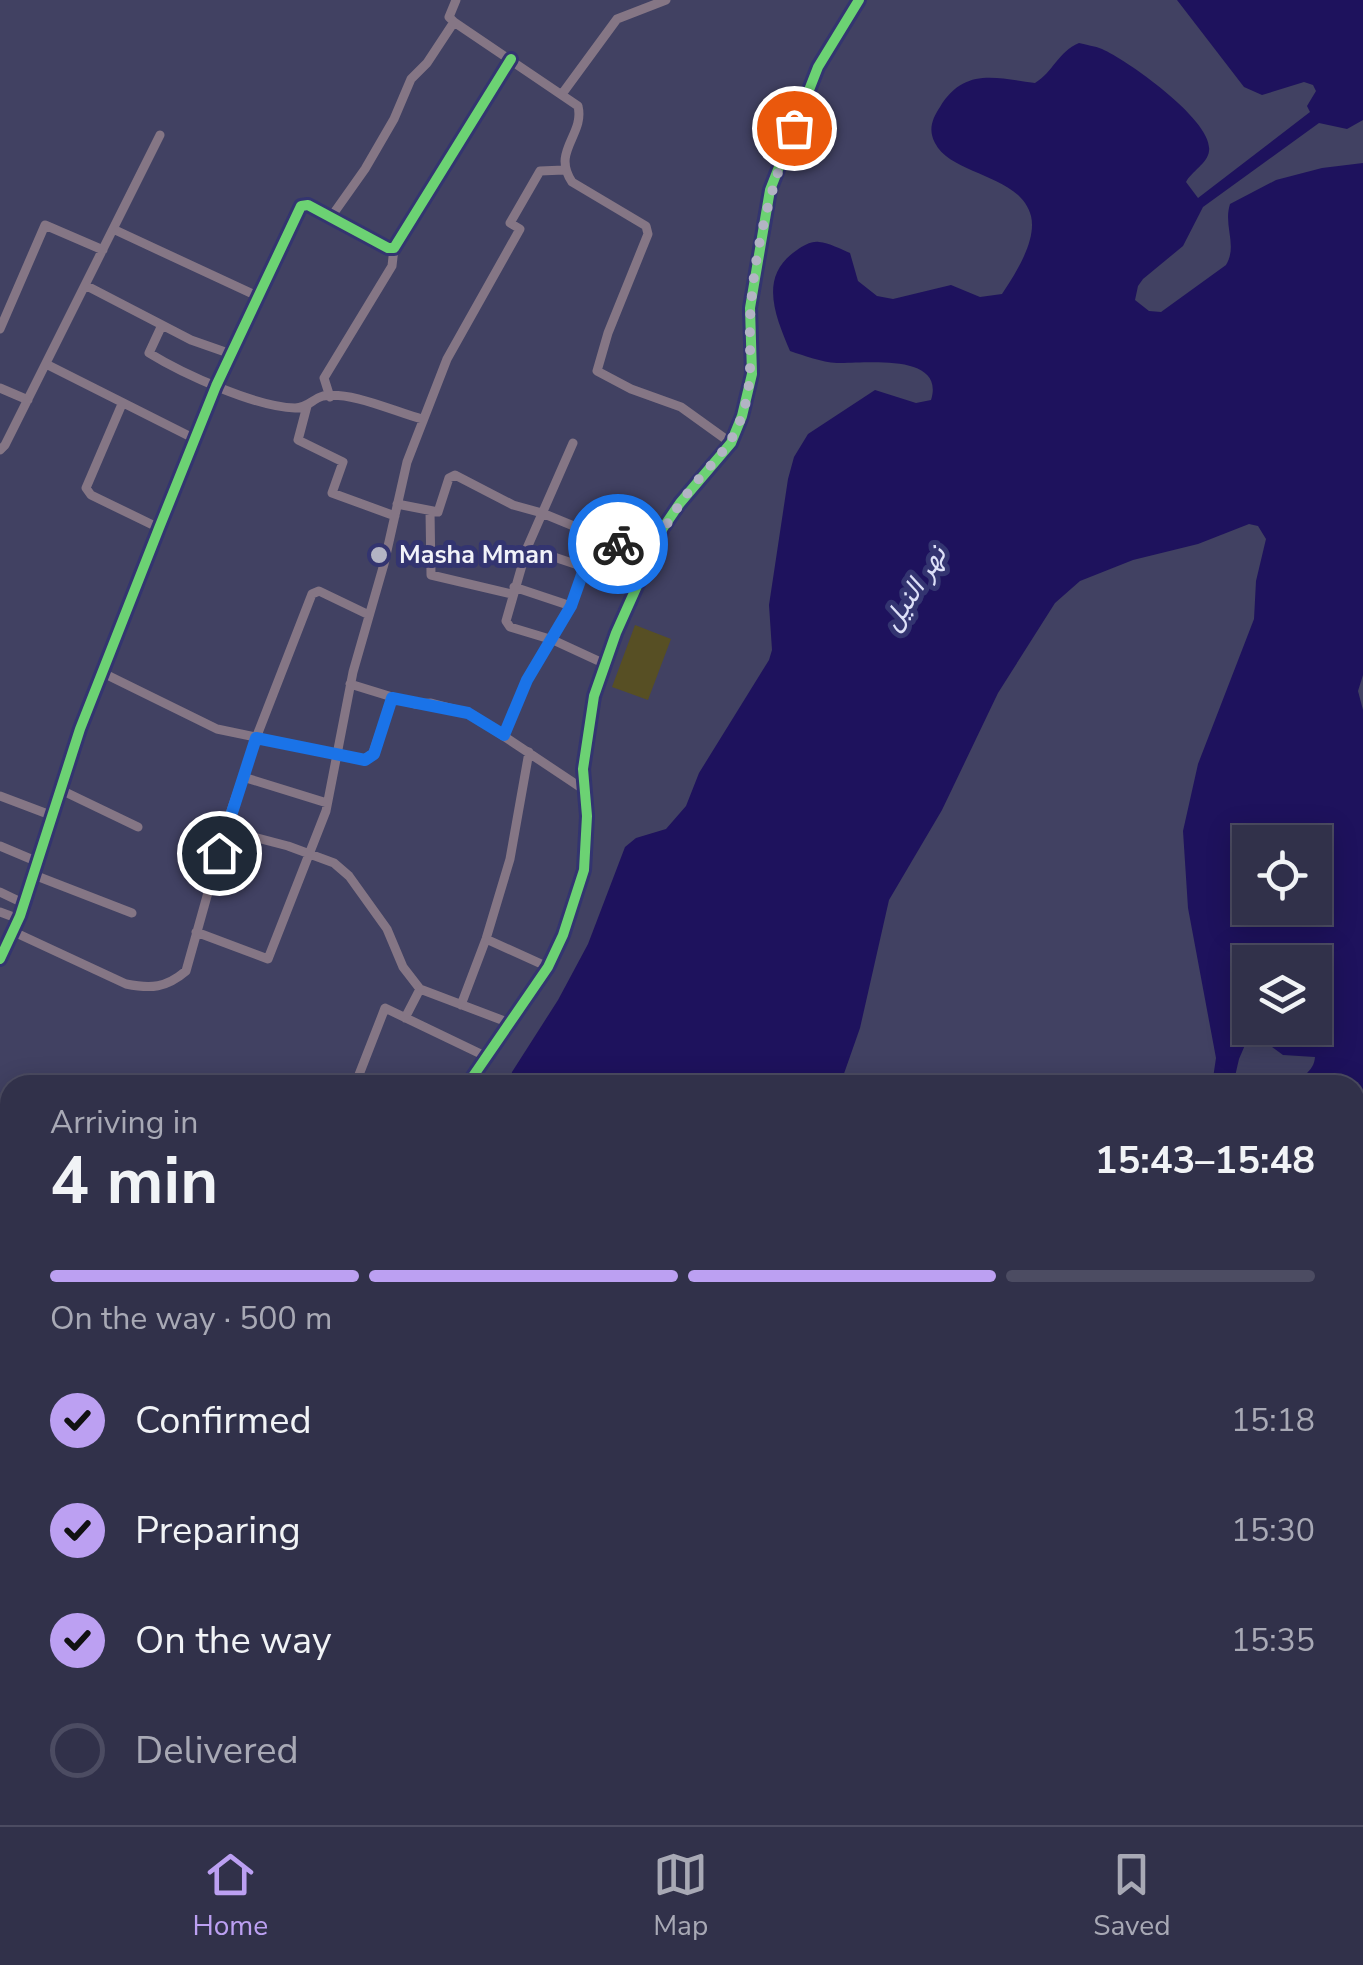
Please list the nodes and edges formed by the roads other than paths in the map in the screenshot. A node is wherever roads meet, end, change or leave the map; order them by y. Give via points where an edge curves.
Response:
1 (456, 0) edge
2 (666, 0) edge
3 (859, 0) edge
4 (454, 22) junction
5 (511, 59) junction
6 (562, 94) junction
7 (160, 135) dead end
8 (564, 170) junction
9 (331, 217) junction
10 (113, 229) junction
11 (394, 248) junction
12 (103, 250) junction
13 (85, 286) junction
14 (257, 296) junction
15 (162, 325) junction
16 (0, 328) edge
17 (231, 354) junction
18 (46, 364) junction
19 (216, 386) junction
20 (0, 388) edge
21 (330, 396) junction
22 (28, 400) junction
23 (122, 404) junction
24 (307, 406) junction
25 (422, 420) junction
26 (195, 439) junction
27 (573, 442) dead end
28 (731, 443) junction
29 (0, 450) edge
30 (398, 504) junction
31 (430, 511) junction
32 (542, 513) junction
33 (395, 516) junction
34 (159, 528) junction
35 (596, 535) junction
36 (527, 548) junction
37 (649, 557) junction
38 (584, 567) junction
39 (512, 591) junction
40 (571, 606) junction
41 (369, 615) junction
42 (552, 640) junction
43 (605, 664) junction
44 (102, 673) junction
45 (350, 684) junction
46 (392, 698) junction
47 (504, 735) junction
48 (256, 738) junction
49 (530, 752) junction
50 (336, 755) junction
51 (243, 777) junction
52 (584, 789) junction
53 (61, 790) junction
54 (0, 796) edge
55 (327, 803) junction
56 (52, 816) junction
57 (138, 828) dead end
58 (226, 830) junction
59 (0, 846) edge
60 (309, 853) junction
61 (38, 862) junction
62 (34, 875) junction
63 (0, 892) edge
64 (24, 904) junction
65 (0, 912) edge
66 (132, 913) dead end
67 (19, 919) junction
68 (14, 932) junction
69 (196, 932) junction
70 (486, 939) junction
71 (0, 959) edge
72 (548, 967) junction
73 (420, 989) junction
74 (461, 1006) junction
75 (405, 1018) junction
76 (507, 1022) junction
77 (485, 1056) junction
78 (359, 1075) edge
79 (473, 1075) edge

1 - 4 street via 449,17
2 - 6 street via 617,19
3 - 28 street via 818,67 770,190 750,308 752,374
4 - 5 street
4 - 9 street via 411,79 366,169
5 - 6 street
5 - 11 street
6 - 8 street via 580,111
7 - 10 street
8 - 25 street via 540,172 510,223 520,229 447,359
8 - 28 street via 572,182 646,226 648,234 597,371 681,407
9 - 11 street
9 - 14 street via 301,206
10 - 12 street
10 - 14 street
11 - 21 street via 392,266 324,378
12 - 13 street
12 - 16 street via 46,225
13 - 15 street
13 - 18 street
14 - 17 street
15 - 17 street
15 - 19 street via 149,353
17 - 19 street
18 - 22 street
18 - 23 street
19 - 24 street
19 - 26 street
20 - 22 street
21 - 24 street
21 - 25 street
22 - 29 street
23 - 26 street
23 - 34 street via 86,488
24 - 33 street via 298,440 343,462 332,492
25 - 30 street
26 - 34 street
27 - 32 street
28 - 37 street via 680,503
30 - 31 street
30 - 33 street
31 - 32 street via 440,510 455,475
31 - 39 street via 431,575
32 - 35 street
32 - 36 street
33 - 41 street
34 - 44 street
35 - 37 street
35 - 38 street
36 - 38 street
36 - 39 street
37 - 43 street
38 - 40 street
39 - 40 street
39 - 42 street via 507,624
40 - 42 street
41 - 45 street
41 - 48 street via 315,591
42 - 43 street
42 - 47 street
43 - 52 street via 586,730
44 - 48 street via 208,726
44 - 53 street
45 - 46 street
45 - 50 street
46 - 47 street via 468,713
46 - 50 street via 370,758
47 - 49 street
48 - 50 street
48 - 51 street
49 - 52 street
49 - 70 street via 510,859
50 - 55 street
51 - 55 street
51 - 58 street
52 - 72 street via 584,870
53 - 56 street
53 - 57 street
54 - 56 street
55 - 60 street
56 - 61 street
58 - 60 street
58 - 69 street
59 - 61 street
60 - 69 street via 268,960
60 - 73 street via 349,876
61 - 62 street
62 - 64 street
62 - 66 street
63 - 64 street
64 - 67 street
65 - 67 street
67 - 68 street
68 - 69 street via 144,988 173,982 186,971
68 - 71 street
70 - 72 street
70 - 74 street
72 - 76 street
73 - 74 street
73 - 75 street
74 - 76 street
75 - 77 street
75 - 78 street via 385,1008
76 - 77 street
77 - 79 street

